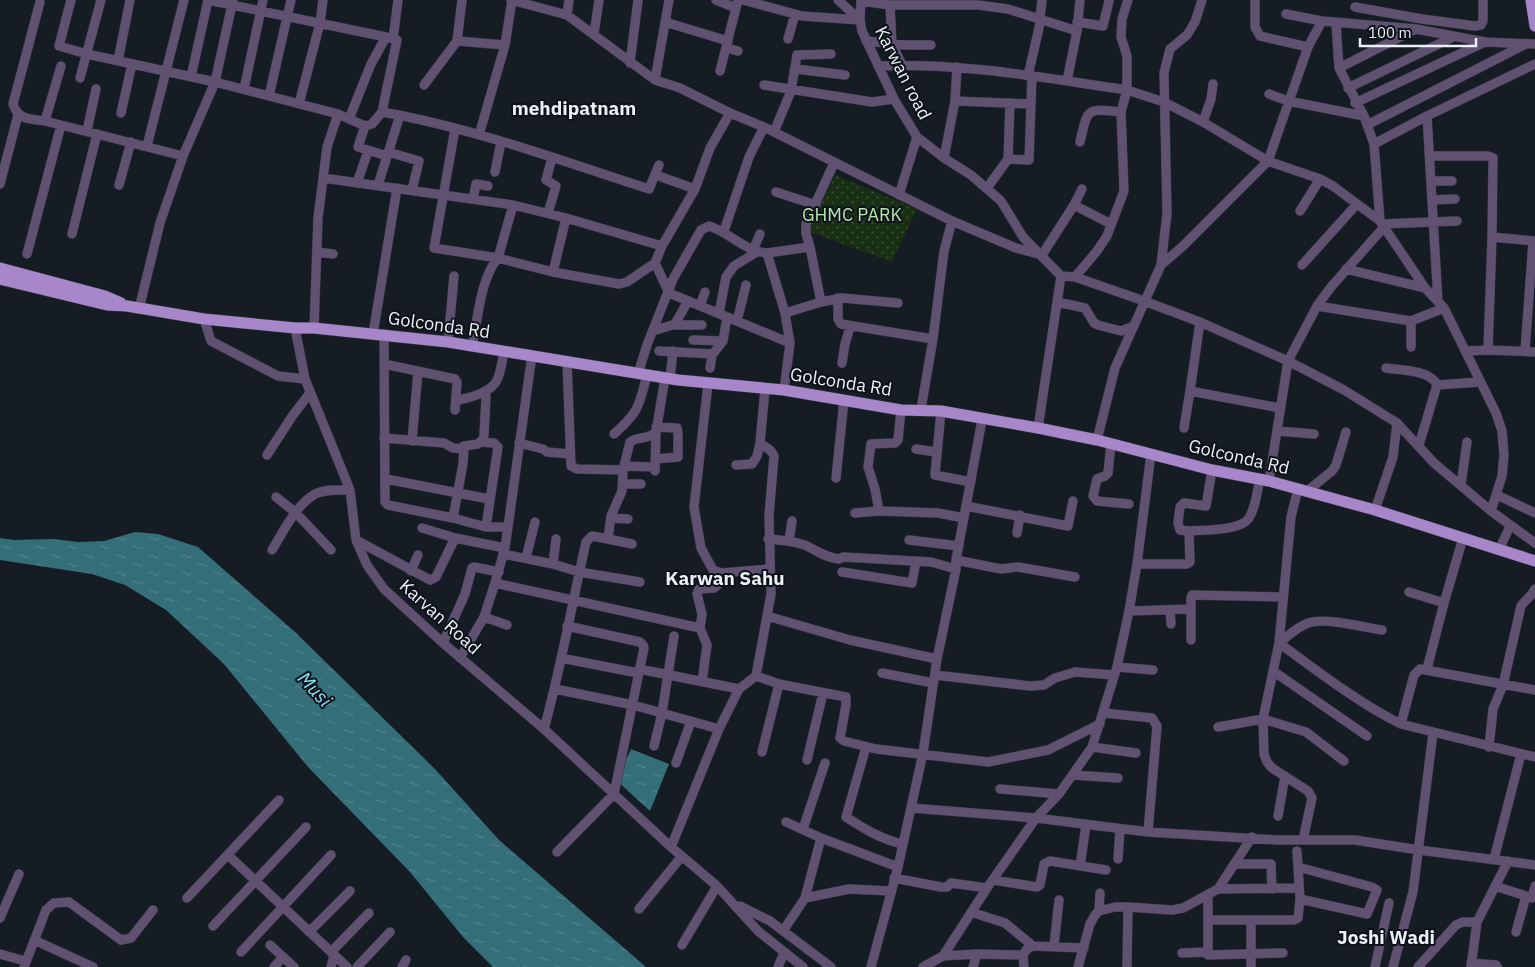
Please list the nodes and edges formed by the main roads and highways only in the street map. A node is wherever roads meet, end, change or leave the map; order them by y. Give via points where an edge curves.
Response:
1 (1532, 1) edge
2 (1535, 26) edge
3 (0, 268) edge
4 (0, 279) edge
5 (127, 306) junction
6 (1535, 560) edge

1 - 2 main road
3 - 5 main road, Golconda Rd via 105,296
4 - 5 main road, Golconda Rd via 107,305
5 - 6 main road, Golconda Rd via 204,319 448,342 643,375 784,390 901,410 941,411 1038,428 1265,480

